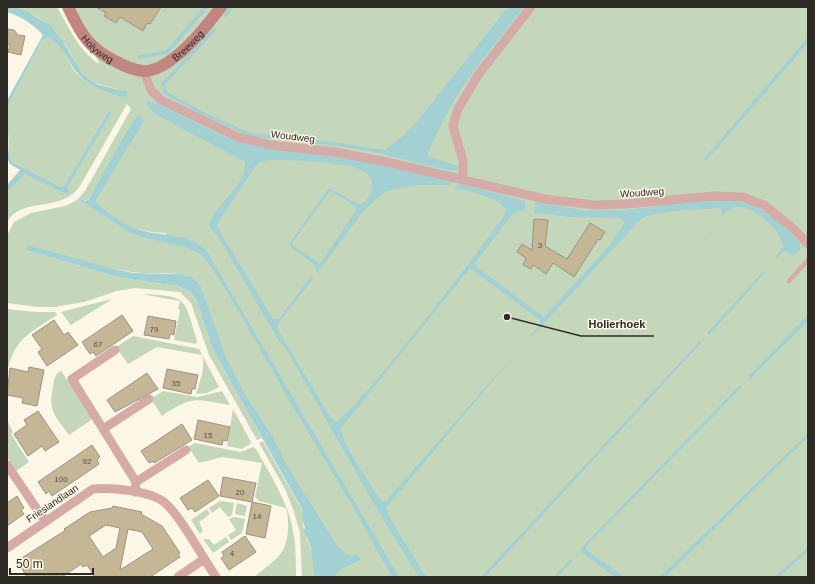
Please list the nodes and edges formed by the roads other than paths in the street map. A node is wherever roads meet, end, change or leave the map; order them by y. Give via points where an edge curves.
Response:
1 (68, 7) edge
2 (221, 7) edge
3 (531, 7) edge
4 (144, 71) junction
5 (463, 179) junction
6 (808, 244) edge
7 (808, 260) edge
8 (789, 281) dead end
9 (115, 350) dead end
10 (149, 399) dead end
11 (103, 429) junction
12 (186, 450) dead end
13 (7, 465) edge
14 (136, 482) junction
15 (135, 492) junction
16 (45, 521) junction
17 (7, 548) edge
18 (204, 559) junction
19 (178, 577) edge
20 (216, 577) edge

1 - 4 street, Holyweg via 80,32 91,46 124,66
2 - 4 street, Breeweg via 190,44 174,58 161,66
3 - 5 street via 478,75 458,109 453,126 463,161
4 - 5 street, Woudweg via 152,90 161,100 238,137 271,145 335,152
5 - 6 street, Woudweg via 545,199 585,204 627,204 713,196 743,197 764,205
7 - 8 lane
9 - 11 street via 72,379
10 - 11 street
11 - 14 street
12 - 14 street
13 - 16 street
14 - 15 street
15 - 16 street, Frieslandlaan via 93,489
15 - 18 street, Frieslandlaan via 156,497 164,502 182,524
16 - 17 street, Frieslandlaan
18 - 19 street
18 - 20 street, Frieslandlaan

